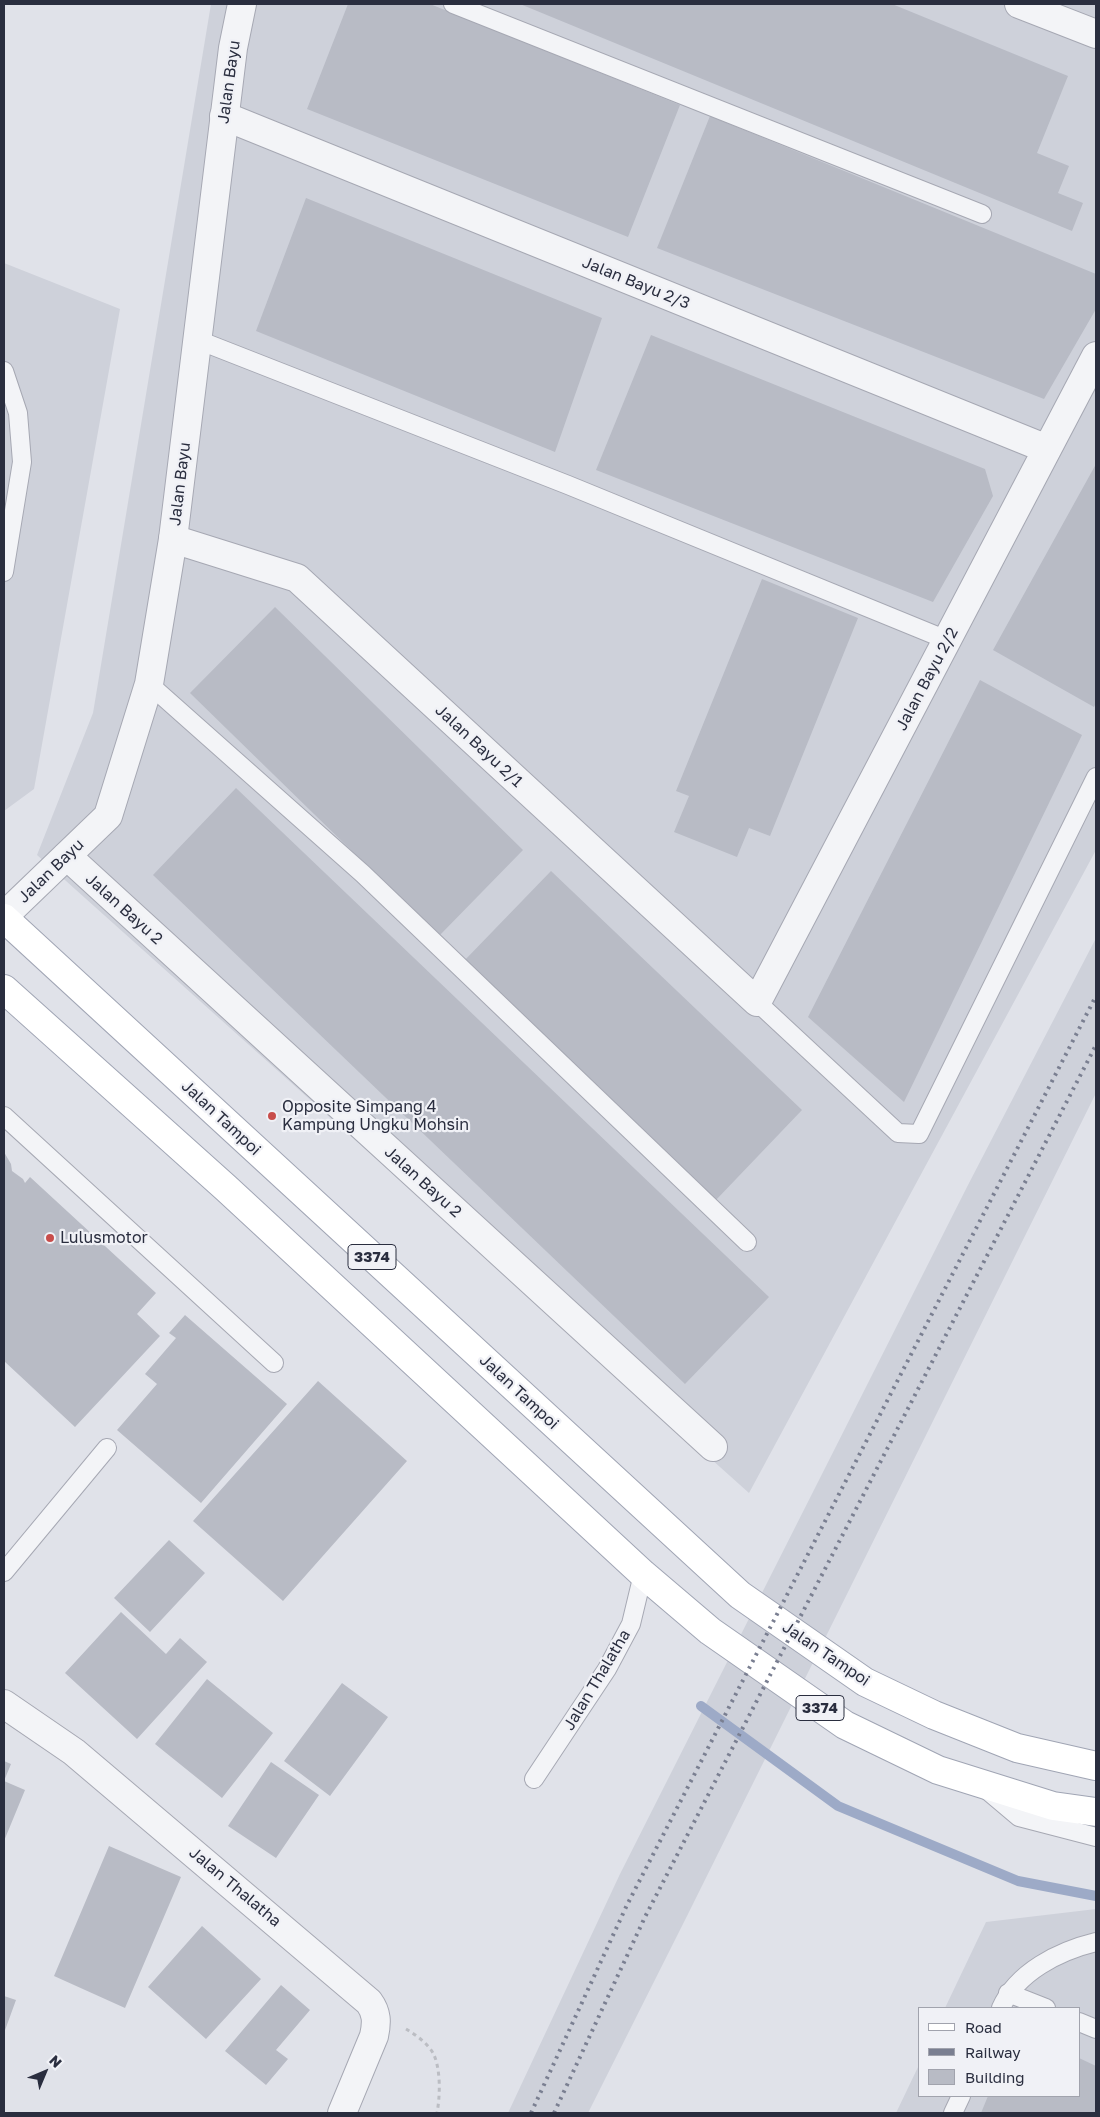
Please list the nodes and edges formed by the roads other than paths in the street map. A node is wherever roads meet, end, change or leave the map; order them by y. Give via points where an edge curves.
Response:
1 (242, 4) edge
2 (452, 4) edge
3 (1019, 4) edge
4 (1096, 34) edge
5 (224, 116) junction
6 (982, 214) dead end
7 (198, 340) junction
8 (1096, 356) edge
9 (4, 371) edge
10 (1047, 449) junction
11 (173, 539) junction
12 (4, 572) edge
13 (947, 640) junction
14 (149, 684) junction
15 (1096, 777) edge
16 (67, 856) junction
17 (4, 917) edge
18 (4, 989) edge
19 (757, 1002) junction
20 (4, 1116) edge
21 (747, 1242) dead end
22 (274, 1363) dead end
23 (713, 1447) dead end
24 (107, 1448) dead end
25 (4, 1572) edge
26 (643, 1574) junction
27 (4, 1704) edge
28 (1096, 1766) edge
29 (534, 1779) dead end
30 (979, 1782) junction
31 (1096, 1812) edge
32 (1096, 1837) edge
33 (1096, 1942) edge
34 (1004, 2001) edge
35 (1040, 2007) edge
36 (1080, 2022) edge
37 (1096, 2029) edge
38 (961, 2097) edge
39 (342, 2113) edge
40 (953, 2113) edge

1 - 5 street, Jalan Bayu
2 - 6 lane
3 - 4 street
5 - 7 street, Jalan Bayu
5 - 10 street, Jalan Bayu 2/3
7 - 11 street, Jalan Bayu
7 - 13 lane via 568,485
8 - 10 street, Jalan Bayu 2/2
9 - 12 lane via 18,413 22,462
10 - 13 street, Jalan Bayu 2/2
11 - 14 street, Jalan Bayu
11 - 19 street, Jalan Bayu 2/1 via 297,578
13 - 19 street, Jalan Bayu 2/2
14 - 16 street, Jalan Bayu via 108,816
14 - 21 lane via 363,874
15 - 19 lane via 919,1134 898,1133
16 - 17 street, Jalan Bayu
16 - 23 street, Jalan Bayu 2
17 - 28 main road, Jalan Tampoi / 3374 via 740,1595 865,1682 934,1715 1018,1748
18 - 26 main road, 3374 via 226,1188
20 - 22 lane
24 - 25 lane
26 - 29 lane, Jalan Thalatha via 630,1624 606,1670
26 - 30 main road, 3374 via 710,1631 845,1725 938,1770
27 - 39 street, Jalan Thalatha via 74,1752 361,1993 375,2011 377,2024
30 - 31 main road, 3374 via 1053,1806
30 - 32 lane via 1018,1818
33 - 34 lane via 1076,1947 1032,1971
34 - 35 lane
36 - 37 lane
38 - 40 lane

